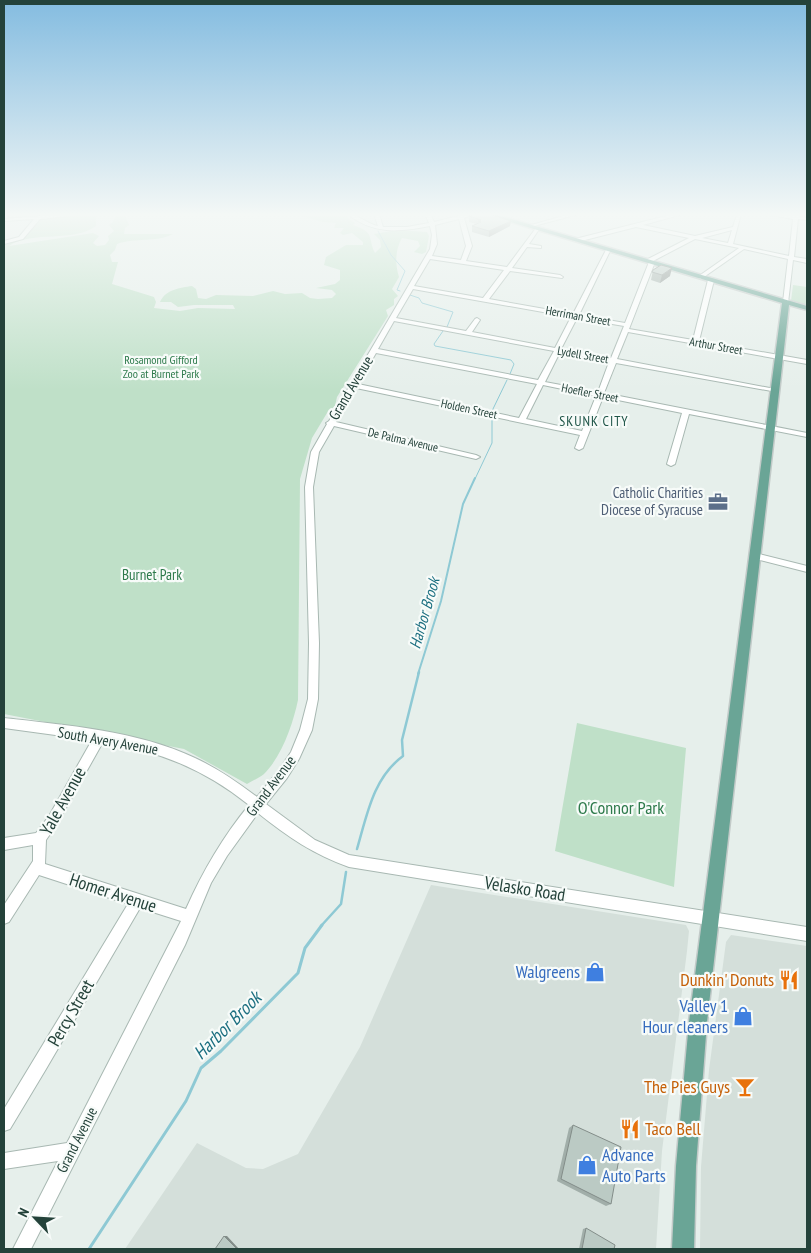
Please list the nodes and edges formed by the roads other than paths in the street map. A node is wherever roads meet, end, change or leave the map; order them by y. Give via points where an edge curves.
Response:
1 (420, 272) edge
2 (505, 272) edge
3 (531, 272) edge
4 (597, 272) edge
5 (646, 272) edge
6 (686, 272) edge
7 (708, 272) edge
8 (789, 272) edge
9 (560, 277) dead end
10 (701, 277) junction
11 (711, 280) junction
12 (411, 287) junction
13 (485, 300) junction
14 (786, 302) junction
15 (807, 308) edge
16 (575, 316) junction
17 (392, 319) junction
18 (477, 320) dead end
19 (626, 327) junction
20 (468, 333) junction
21 (696, 342) junction
22 (373, 350) junction
23 (557, 350) junction
24 (779, 357) junction
25 (614, 360) junction
26 (807, 362) edge
27 (541, 383) junction
28 (353, 385) junction
29 (775, 390) junction
30 (600, 395) junction
31 (686, 412) junction
32 (522, 421) junction
33 (330, 424) junction
34 (770, 428) junction
35 (584, 434) junction
36 (807, 435) edge
37 (579, 448) dead end
38 (476, 458) dead end
39 (671, 464) dead end
40 (755, 556) junction
41 (807, 569) edge
42 (4, 723) edge
43 (98, 738) junction
44 (257, 806) junction
45 (40, 838) junction
46 (4, 844) edge
47 (36, 868) junction
48 (137, 901) junction
49 (4, 917) edge
50 (190, 917) junction
51 (712, 918) junction
52 (807, 934) edge
53 (4, 1123) edge
54 (72, 1151) junction
55 (4, 1161) edge
56 (22, 1249) edge
57 (682, 1249) edge

1 - 12 street, Grand Avenue
2 - 13 street
3 - 9 street
4 - 16 street
5 - 19 street
6 - 10 main road
7 - 10 street
8 - 14 street
10 - 11 main road
11 - 14 main road
11 - 21 street
12 - 13 street, Herriman Street
12 - 17 street, Grand Avenue
13 - 16 street, Herriman Street
14 - 15 main road
14 - 24 main road
16 - 19 street, Herriman Street
16 - 23 street
17 - 20 street, Lydell Street
17 - 22 street, Grand Avenue
18 - 20 street
19 - 21 street, Arthur Street
19 - 25 street
20 - 23 street, Lydell Street
21 - 24 street, Arthur Street
22 - 27 street, Hoefler Street
22 - 28 street, Grand Avenue
23 - 25 street, Lydell Street
23 - 27 street
24 - 26 street, Arthur Street
24 - 29 main road
25 - 29 street, Lydell Street
25 - 30 street
27 - 30 street, Hoefler Street
27 - 32 street
28 - 32 street, Holden Street
28 - 33 street, Grand Avenue
29 - 34 main road
30 - 31 street, Hoefler Street
30 - 35 street
31 - 34 street, Hoefler Street
31 - 39 street
32 - 35 street, Holden Street
33 - 38 street, De Palma Avenue
33 - 44 street, Grand Avenue via 318,445 309,487 313,699 306,730 295,755
34 - 36 street, Hoefler Street
34 - 40 main road
35 - 37 street
40 - 41 street
40 - 51 main road
42 - 43 street, South Avery Avenue
43 - 44 street, South Avery Avenue via 174,754 212,773
43 - 45 street, Yale Avenue
44 - 50 street, Grand Avenue via 222,852
44 - 51 street, Velasko Road via 310,845 349,861
45 - 46 street
45 - 47 street, Yale Avenue via 41,854
47 - 48 street, Homer Avenue
47 - 49 street, Yale Avenue
48 - 50 street, Homer Avenue
48 - 53 street, Percy Street
50 - 54 street, Grand Avenue
51 - 52 street, Velasko Road
51 - 57 main road via 698,1022
54 - 55 street
54 - 56 street, Grand Avenue

